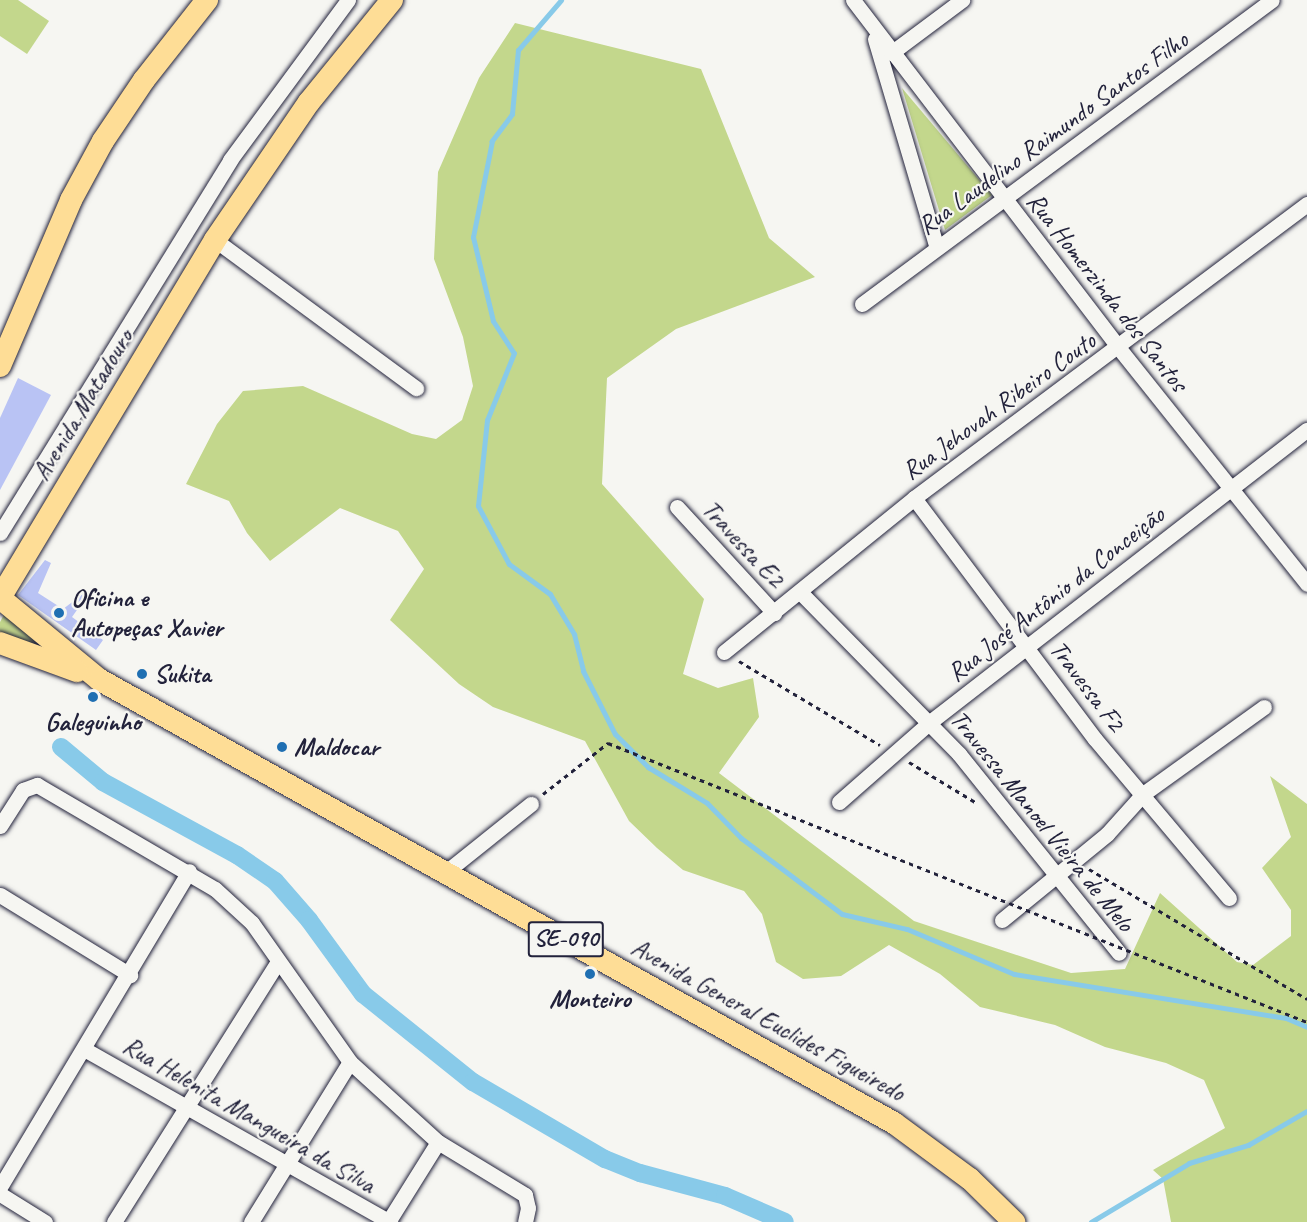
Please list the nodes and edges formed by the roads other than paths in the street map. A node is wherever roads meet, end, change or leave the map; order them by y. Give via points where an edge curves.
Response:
1 (207, 0) edge
2 (348, 0) edge
3 (392, 0) edge
4 (853, 0) edge
5 (962, 0) edge
6 (1272, 0) edge
7 (871, 28) junction
8 (891, 53) junction
9 (1005, 201) junction
10 (1307, 204) edge
11 (215, 240) junction
12 (938, 248) junction
13 (862, 304) dead end
14 (1118, 347) junction
15 (0, 366) edge
16 (416, 388) dead end
17 (1307, 430) edge
18 (1231, 488) junction
19 (914, 498) junction
20 (677, 507) dead end
21 (0, 533) edge
22 (1307, 584) edge
23 (801, 592) junction
24 (0, 598) edge
25 (774, 613) junction
26 (0, 642) edge
27 (1027, 646) junction
28 (724, 652) dead end
29 (100, 680) junction
30 (1264, 707) dead end
31 (930, 722) junction
32 (1143, 794) junction
33 (839, 802) dead end
34 (531, 804) road end
35 (0, 826) edge
36 (189, 871) junction
37 (446, 872) junction
38 (1054, 875) junction
39 (0, 895) edge
40 (1229, 898) dead end
41 (1002, 920) dead end
42 (1119, 953) dead end
43 (277, 963) junction
44 (130, 975) junction
45 (84, 1049) junction
46 (350, 1062) junction
47 (185, 1105) junction
48 (438, 1142) junction
49 (285, 1166) junction
50 (0, 1187) edge
51 (0, 1194) edge
52 (45, 1222) edge
53 (114, 1222) edge
54 (251, 1222) edge
55 (389, 1222) edge
56 (525, 1222) edge
57 (1014, 1222) edge

1 - 15 main road via 144,80 103,141 71,200
2 - 21 street via 230,160
3 - 11 main road, Avenida Matadouro via 309,102
4 - 7 street, Rua Homerzinda dos Santos
5 - 8 street
6 - 9 street, Rua Laudelino Raimundo Santos Filho
7 - 8 street, Rua Homerzinda dos Santos
7 - 12 street, Rua Homerzinda dos Santos
8 - 9 street, Rua Homerzinda dos Santos
9 - 12 street, Rua Laudelino Raimundo Santos Filho
9 - 14 street, Rua Homerzinda dos Santos
10 - 14 street, Rua Jehovah Ribeiro Couto
11 - 16 street
11 - 24 main road, Avenida Matadouro
12 - 13 street, Rua Laudelino Raimundo Santos Filho
14 - 18 street, Rua Homerzinda dos Santos
14 - 19 street, Rua Jehovah Ribeiro Couto
17 - 18 street, Rua José Antônio da Conceição
18 - 22 street, Rua Homerzinda dos Santos
18 - 27 street, Rua José Antônio da Conceição
19 - 23 street, Rua Jehovah Ribeiro Couto
19 - 27 street, Travessa F2
20 - 25 street, Travessa E2
23 - 25 street, Rua Jehovah Ribeiro Couto
23 - 31 street, Travessa Manoel Vieira de Melo
24 - 29 main road, Avenida General Euclides Figueiredo / SE-090
25 - 28 street, Rua Jehovah Ribeiro Couto
26 - 29 main road, Avenida General Euclides Figueiredo / SE-090
27 - 31 street, Rua José Antônio da Conceição
27 - 32 street, Travessa F2 via 1060,694
29 - 37 main road, Avenida General Euclides Figueiredo / SE-090
30 - 32 street
31 - 33 street, Rua José Antônio da Conceição
31 - 38 street, Travessa Manoel Vieira de Melo
32 - 38 street via 1107,834
32 - 40 street, Travessa F2
34 - 37 street
35 - 36 street via 23,790 28,785 37,785
36 - 43 street via 252,923
36 - 44 street
37 - 57 main road, Avenida General Euclides Figueiredo / SE-090 via 894,1123 970,1179
38 - 41 street
38 - 42 street, Travessa Manoel Vieira de Melo
39 - 44 street
43 - 46 street
43 - 47 street
44 - 45 street
45 - 47 street, Rua Helenita Mangueira da Silva
45 - 50 street
46 - 48 street
46 - 49 street
47 - 49 street, Rua Helenita Mangueira da Silva
47 - 53 street
48 - 55 street
48 - 56 street via 527,1199
49 - 54 street
49 - 55 street, Rua Helenita Mangueira da Silva
51 - 52 street

